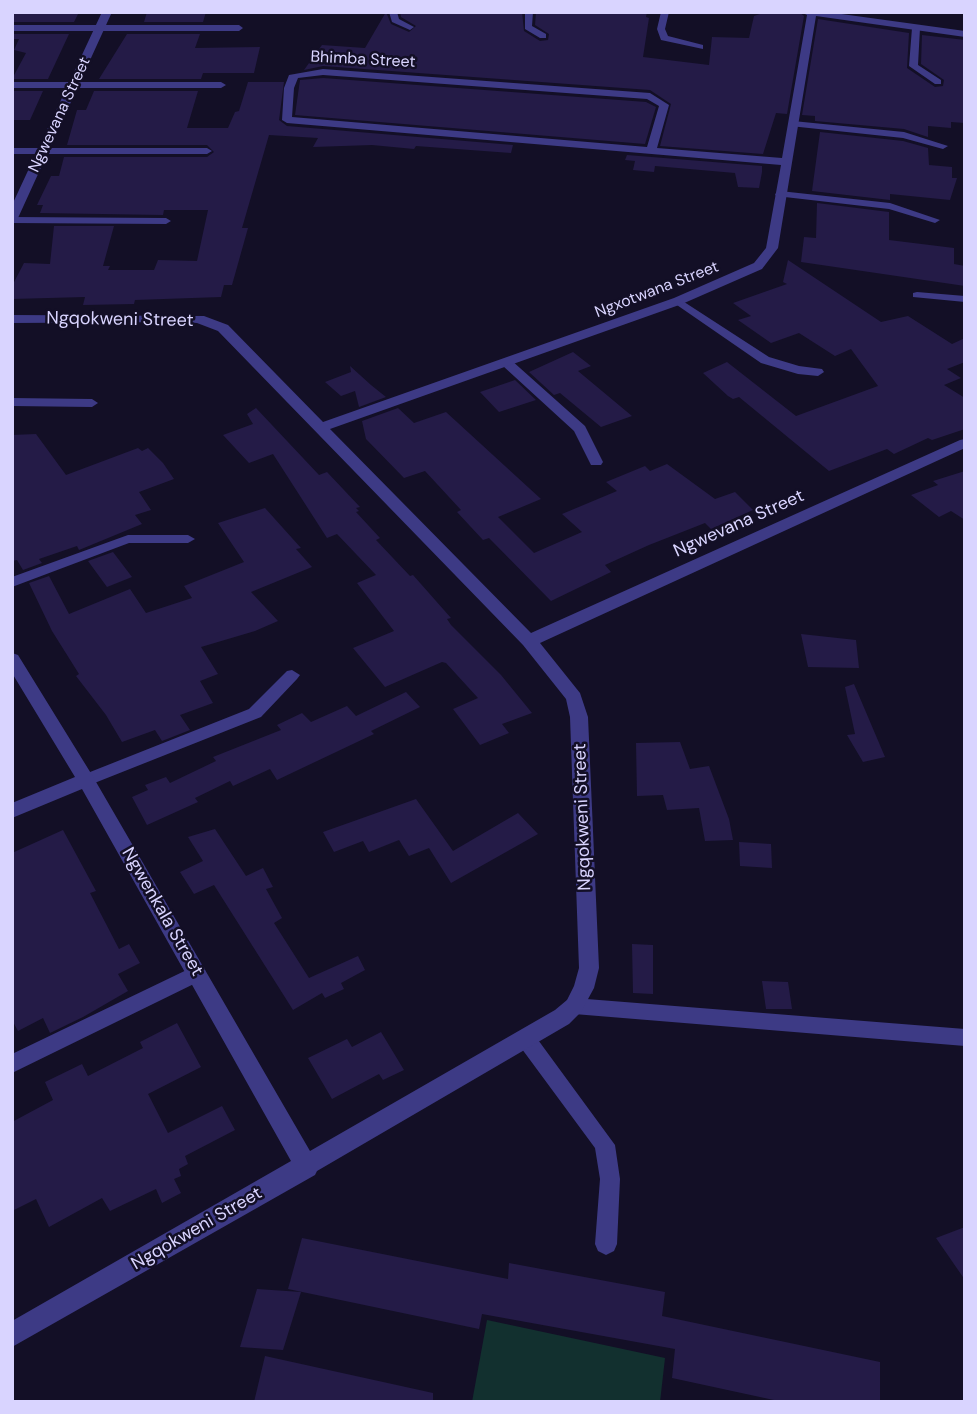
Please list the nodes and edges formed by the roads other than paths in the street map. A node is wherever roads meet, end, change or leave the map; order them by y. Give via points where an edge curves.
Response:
1 (107, 12) edge
2 (393, 12) edge
3 (529, 12) edge
4 (665, 12) edge
5 (805, 12) edge
6 (812, 13) edge
7 (100, 27) junction
8 (411, 27) dead end
9 (916, 27) junction
10 (12, 28) edge
11 (239, 28) dead end
12 (965, 34) edge
13 (543, 36) dead end
14 (700, 47) dead end
15 (938, 82) dead end
16 (74, 84) junction
17 (12, 85) edge
18 (221, 85) dead end
19 (793, 124) junction
20 (943, 146) dead end
21 (44, 150) junction
22 (12, 151) edge
23 (207, 151) dead end
24 (651, 151) junction
25 (784, 162) junction
26 (780, 194) junction
27 (12, 219) edge
28 (936, 220) dead end
29 (166, 221) dead end
30 (917, 295) dead end
31 (965, 299) edge
32 (678, 301) junction
33 (12, 319) edge
34 (507, 363) junction
35 (818, 372) dead end
36 (12, 402) edge
37 (92, 403) dead end
38 (319, 428) junction
39 (965, 443) edge
40 (596, 462) dead end
41 (188, 539) dead end
42 (12, 582) edge
43 (529, 641) junction
44 (12, 659) edge
45 (292, 675) dead end
46 (86, 780) junction
47 (12, 811) edge
48 (197, 973) junction
49 (574, 1006) junction
50 (965, 1038) edge
51 (526, 1039) junction
52 (12, 1064) edge
53 (307, 1167) junction
54 (606, 1244) dead end
55 (12, 1335) edge

1 - 7 street, Ngwevana Street
2 - 8 lane via 395,20
3 - 13 lane via 528,27
4 - 14 lane via 664,38
5 - 6 street
6 - 9 street
6 - 19 street, Ngxotwana Street
7 - 10 lane
7 - 11 lane
7 - 16 street, Ngwevana Street
9 - 12 street
9 - 15 lane via 913,66 919,74
16 - 17 lane
16 - 18 lane
16 - 21 street, Ngwevana Street
19 - 20 lane via 904,135
19 - 25 street, Ngxotwana Street
21 - 22 lane
21 - 23 lane
21 - 27 street, Ngwevana Street
24 - 24 street, Bhimba Street via 287,120 289,89 294,75 323,72 650,96 664,105
24 - 25 street, Bhimba Street
25 - 26 street, Ngxotwana Street
26 - 28 lane via 890,206
26 - 32 street, Ngxotwana Street via 767,257 751,271
27 - 29 lane
30 - 31 lane
32 - 34 street, Ngxotwana Street
32 - 35 lane via 765,360
33 - 38 street, Ngqokweni Street via 181,318 212,323 223,328
34 - 38 street, Ngxotwana Street
34 - 40 lane via 580,429
36 - 37 lane
38 - 43 street, Ngqokweni Street
39 - 43 street, Ngwevana Street
41 - 42 lane via 128,539
43 - 49 street, Ngqokweni Street via 574,696 579,717 589,968
44 - 46 street, Ngwenkala Street
45 - 46 lane via 256,713
46 - 47 street
46 - 48 street, Ngwenkala Street
48 - 52 lane
48 - 53 street, Ngwenkala Street
49 - 50 lane
49 - 51 street, Ngqokweni Street
51 - 53 street, Ngqokweni Street
51 - 54 lane via 605,1145 610,1179
53 - 55 street, Ngqokweni Street

